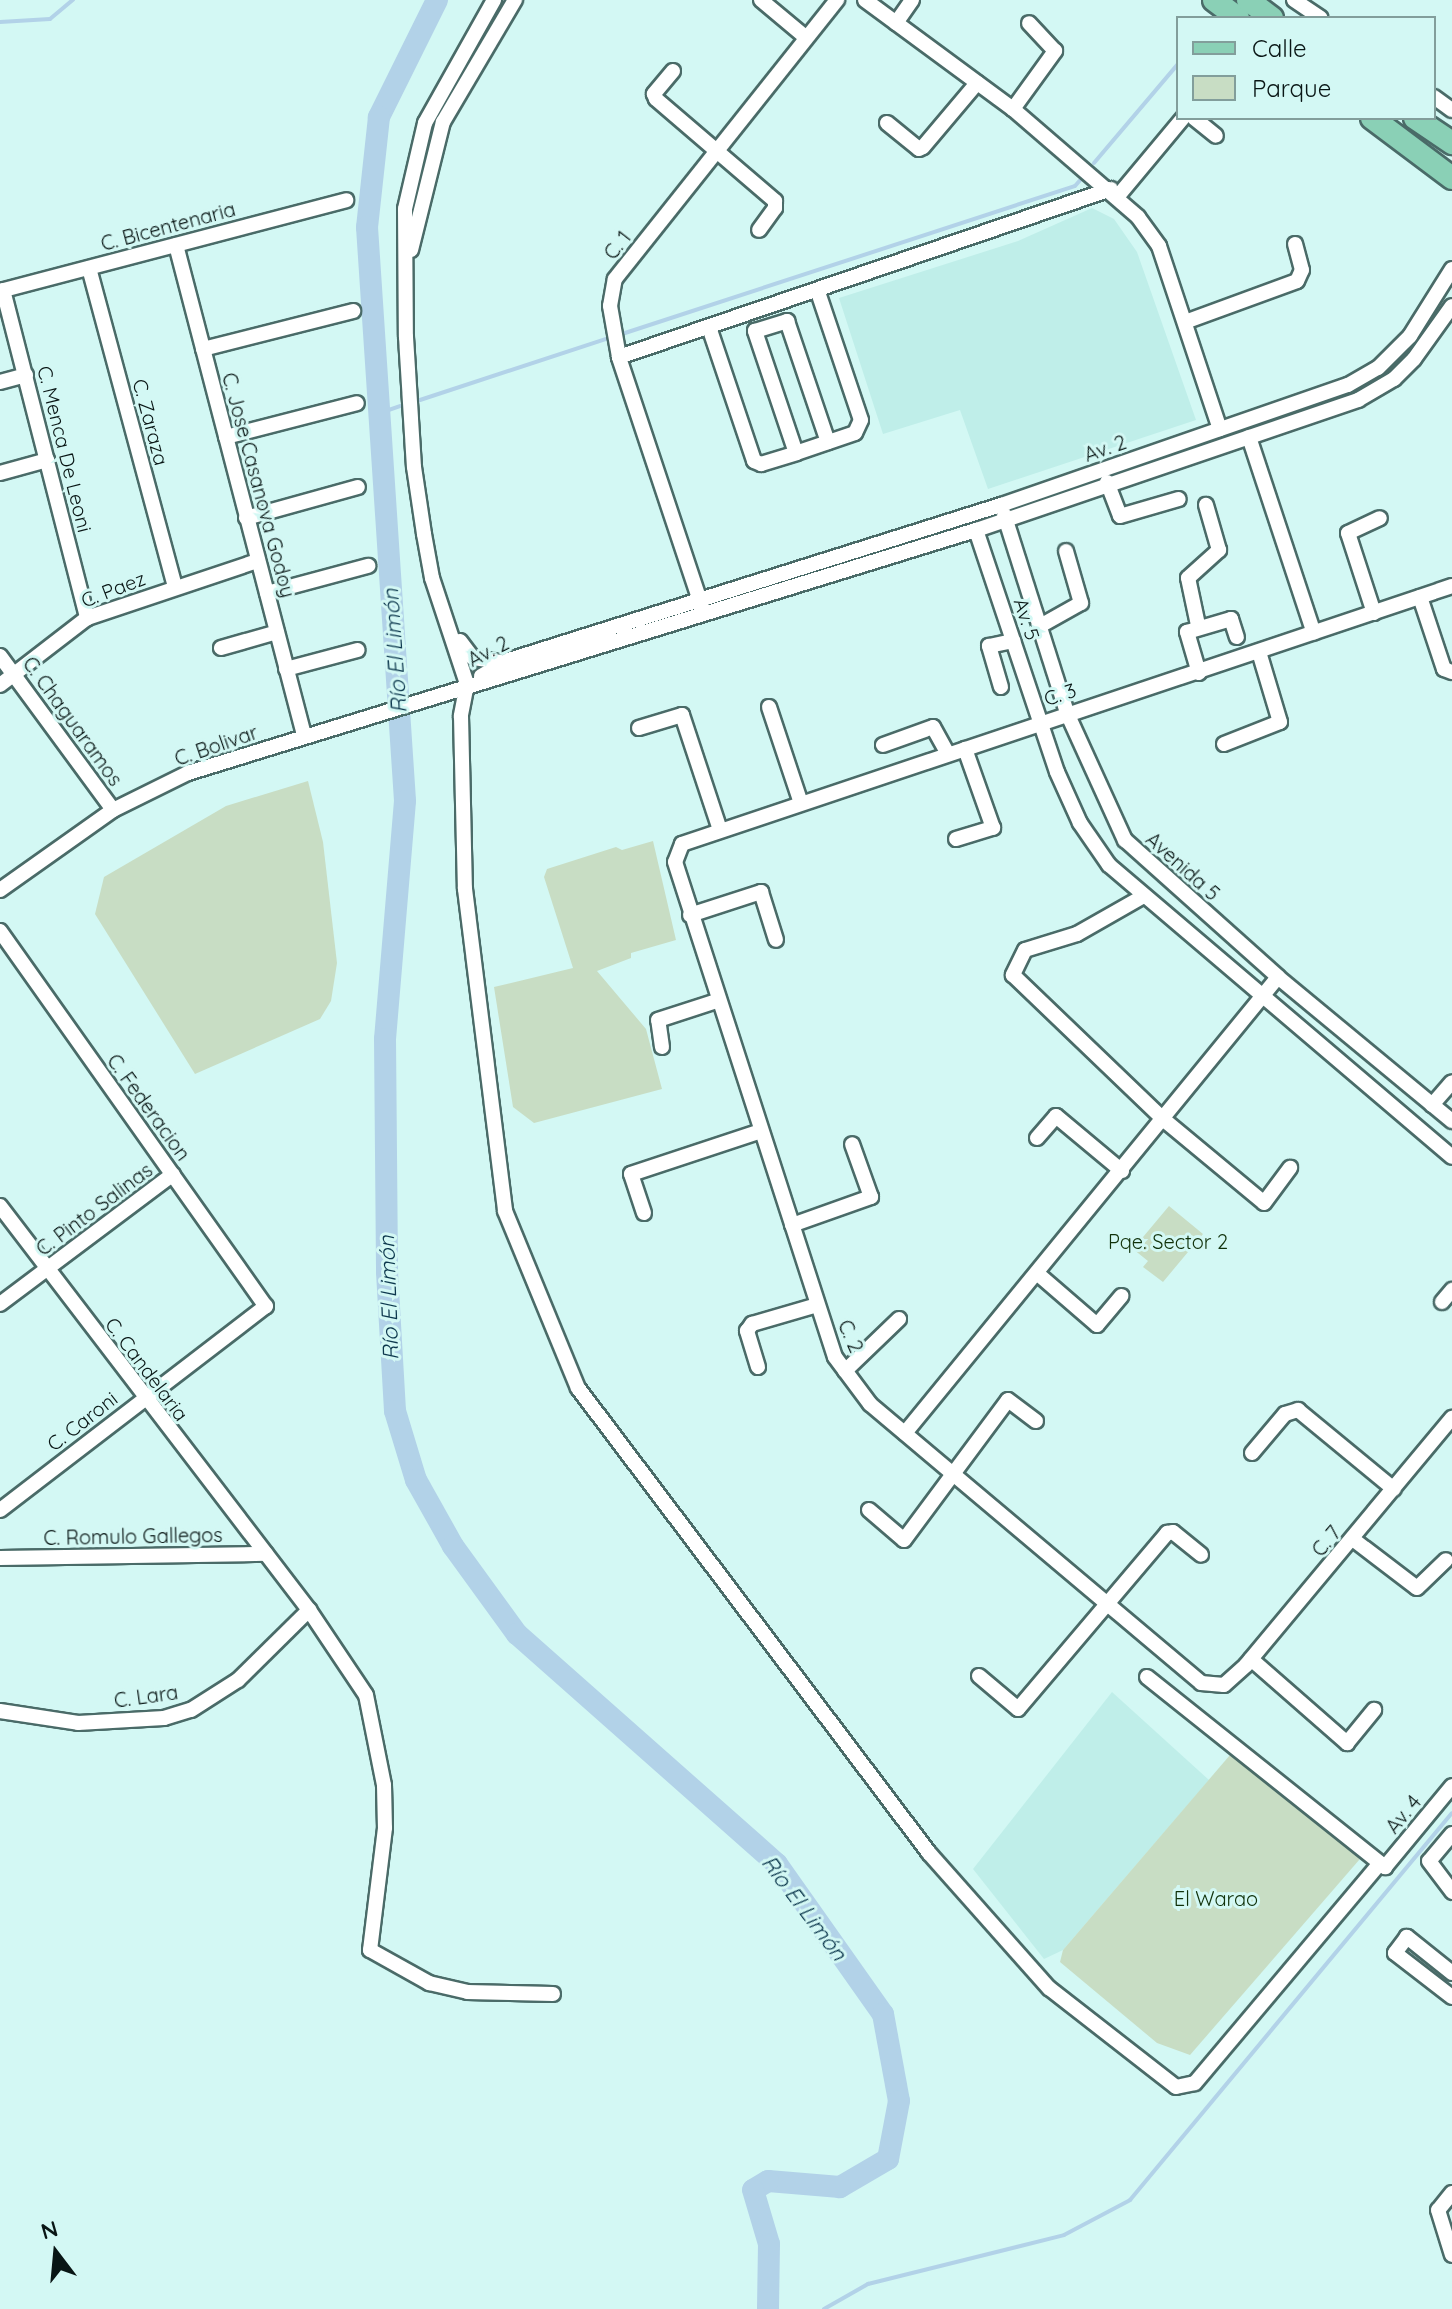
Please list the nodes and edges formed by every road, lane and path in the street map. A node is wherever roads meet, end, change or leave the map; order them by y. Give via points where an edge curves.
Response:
1 (494, 0) edge
2 (515, 0) edge
3 (761, 0) edge
4 (837, 0) edge
5 (865, 0) edge
6 (912, 0) edge
7 (1214, 0) edge
8 (1248, 0) edge
9 (1294, 0) edge
10 (1235, 16) edge
11 (1269, 16) edge
12 (1318, 16) edge
13 (896, 23) junction
14 (1029, 23) dead end
15 (804, 36) junction
16 (673, 71) dead end
17 (977, 83) junction
18 (1013, 109) junction
19 (1181, 120) edge
20 (1196, 120) edge
21 (1375, 120) edge
22 (887, 123) dead end
23 (1216, 136) dead end
24 (716, 150) junction
25 (1451, 178) edge
26 (1114, 192) junction
27 (346, 200) dead end
28 (759, 230) dead end
29 (1295, 244) dead end
30 (176, 245) junction
31 (409, 258) junction
32 (89, 268) junction
33 (1452, 269) edge
34 (2, 291) edge
35 (818, 292) junction
36 (1452, 306) edge
37 (353, 311) dead end
38 (1185, 322) junction
39 (709, 327) junction
40 (203, 349) junction
41 (619, 357) junction
42 (26, 375) junction
43 (0, 382) edge
44 (357, 403) dead end
45 (1220, 429) junction
46 (226, 437) junction
47 (1249, 437) junction
48 (828, 442) junction
49 (796, 453) junction
50 (47, 460) junction
51 (0, 473) edge
52 (1107, 482) junction
53 (358, 487) dead end
54 (1179, 499) dead end
55 (1206, 505) dead end
56 (1003, 512) junction
57 (246, 518) junction
58 (1380, 518) dead end
59 (976, 530) junction
60 (1066, 551) dead end
61 (257, 561) junction
62 (368, 566) dead end
63 (1452, 586) edge
64 (175, 587) junction
65 (267, 593) junction
66 (1420, 597) junction
67 (701, 606) junction
68 (1374, 613) junction
69 (87, 618) junction
70 (1198, 625) junction
71 (1040, 626) junction
72 (277, 632) junction
73 (1314, 633) junction
74 (455, 635) junction
75 (1237, 637) dead end
76 (1013, 641) junction
77 (221, 648) dead end
78 (358, 650) dead end
79 (1259, 652) junction
80 (0, 656) edge
81 (509, 660) junction
82 (286, 669) junction
83 (1452, 672) edge
84 (1199, 673) junction
85 (14, 675) junction
86 (467, 684) junction
87 (0, 685) edge
88 (1001, 687) dead end
89 (769, 707) dead end
90 (1067, 713) junction
91 (1040, 722) junction
92 (639, 728) dead end
93 (304, 735) junction
94 (1224, 744) dead end
95 (883, 745) dead end
96 (965, 749) junction
97 (948, 754) junction
98 (801, 803) junction
99 (113, 810) junction
100 (720, 830) junction
101 (956, 839) dead end
102 (682, 844) joint
103 (0, 890) edge
104 (1142, 897) junction
105 (690, 915) junction
106 (0, 931) edge
107 (776, 940) dead end
108 (1278, 977) junction
109 (1265, 998) junction
110 (717, 1001) junction
111 (662, 1047) dead end
112 (1452, 1082) edge
113 (1432, 1105) junction
114 (1163, 1119) junction
115 (1452, 1121) edge
116 (761, 1131) junction
117 (1037, 1138) dead end
118 (852, 1144) dead end
119 (1452, 1157) edge
120 (1290, 1168) dead end
121 (1122, 1171) junction
122 (173, 1174) junction
123 (0, 1206) edge
124 (644, 1213) dead end
125 (792, 1225) junction
126 (47, 1269) junction
127 (1038, 1274) junction
128 (1121, 1296) dead end
129 (0, 1304) edge
130 (817, 1305) junction
131 (266, 1306) joint
132 (899, 1319) dead end
133 (758, 1367) dead end
134 (845, 1371) junction
135 (144, 1398) junction
136 (1452, 1418) edge
137 (1036, 1421) dead end
138 (905, 1433) junction
139 (1252, 1453) dead end
140 (949, 1473) junction
141 (1394, 1489) junction
142 (0, 1510) edge
143 (869, 1510) dead end
144 (1354, 1540) junction
145 (266, 1554) junction
146 (1201, 1555) dead end
147 (0, 1558) edge
148 (1446, 1560) dead end
149 (1108, 1607) junction
150 (309, 1610) junction
151 (1251, 1659) junction
152 (979, 1676) dead end
153 (1147, 1677) dead end
154 (1224, 1685) joint
155 (1374, 1710) dead end
156 (0, 1711) edge
157 (1452, 1786) edge
158 (1452, 1834) edge
159 (1382, 1865) junction
160 (1452, 1892) edge
161 (1452, 1973) edge
162 (553, 1994) dead end
163 (1452, 1997) edge
164 (1452, 2193) edge
165 (1452, 2255) edge

1 - 31 street via 425,123 405,209
2 - 31 street via 443,122 425,211
3 - 15 street
4 - 15 street, C. 1
5 - 13 street
6 - 13 street
7 - 10 main road
8 - 11 main road
9 - 12 street
13 - 17 street
14 - 18 street via 1055,51
15 - 24 street, C. 1
16 - 24 street via 654,94 656,99
17 - 18 street
17 - 22 street via 919,149
18 - 26 street
19 - 26 street
20 - 23 street
21 - 25 main road
24 - 28 street via 775,201
24 - 41 street, C. 1 via 615,279 610,306
26 - 35 street
26 - 38 street via 1159,246
27 - 30 street, C. Bicentenaria
29 - 38 street via 1302,270 1297,281
30 - 32 street, C. Bicentenaria
30 - 40 street, C. Jose Casanova Godoy
31 - 74 street via 406,337 414,467 432,578
32 - 34 street, C. Bicentenaria
32 - 64 street, C. Zaraza
33 - 45 street, Av. 2 via 1410,336 1378,368 1348,385
34 - 42 street, C. Menca De Leoni
35 - 39 street
35 - 48 street via 861,420 855,433
36 - 47 street, Av. 2 via 1394,379 1358,400
37 - 40 street
38 - 45 street
39 - 41 street
39 - 49 street via 754,461 761,464
40 - 46 street, C. Jose Casanova Godoy
41 - 67 street, C. 1
42 - 43 street
42 - 50 street, C. Menca De Leoni
44 - 46 street
45 - 56 street, Av. 2
46 - 57 street, C. Jose Casanova Godoy
47 - 52 street, Av. 2
47 - 73 street
48 - 49 street
48 - 49 street via 787,321 755,331
50 - 51 street
50 - 69 street, C. Menca De Leoni
52 - 54 street via 1120,516
52 - 56 street, Av. 2
53 - 57 street
55 - 70 street via 1219,550 1188,578
56 - 59 street, Av. 2
56 - 67 street, Av. 2
56 - 71 street, Avenida 5
57 - 61 street, C. Jose Casanova Godoy
58 - 68 street via 1348,533
59 - 67 street, Av. 2
59 - 76 street, Av. 5
60 - 71 street via 1081,603
61 - 64 street, C. Paez
61 - 65 street, C. Jose Casanova Godoy
62 - 65 street
63 - 66 street, C. 3
64 - 69 street, C. Paez
65 - 72 street, C. Jose Casanova Godoy
66 - 68 street, C. 3
66 - 83 street via 1444,669
67 - 81 street, Av. 2
67 - 86 street, Av. 2
68 - 73 street, C. 3
69 - 85 street, C. Paez
70 - 75 street via 1231,619
70 - 84 street via 1187,632
71 - 90 street, Avenida 5
72 - 77 street
72 - 82 street, C. Jose Casanova Godoy
73 - 79 street, C. 3
74 - 81 street via 481,662
74 - 86 street
76 - 88 street via 989,646
76 - 91 street, Av. 5
78 - 82 street
79 - 84 street, C. 3
79 - 94 street via 1280,722
80 - 85 street, C. Chaguaramos
81 - 86 street, Av. 2
82 - 93 street, C. Jose Casanova Godoy
84 - 90 street, C. 3
85 - 87 street, C. Paez
85 - 99 street, C. Chaguaramos
86 - 93 street, C. Bolivar
86 - 159 street, Av. 4 via 461,716 465,889 505,1211 534,1291 578,1388 929,1853 1049,1988 1176,2087 1195,2083
89 - 98 street
90 - 91 street, C. 3
90 - 108 street, Avenida 5 via 1125,840
91 - 96 street, C. 3
91 - 104 street via 1080,823 1109,865
92 - 100 street via 682,715
93 - 99 street, C. Bolivar via 188,773
95 - 97 street via 933,727
96 - 97 street, C. 3
96 - 101 street via 993,828
97 - 98 street, C. 3
98 - 100 street, C. 3
99 - 103 street, C. Bolivar
100 - 102 street, C. 3
102 - 105 street, C. 2 via 675,862
104 - 109 street
104 - 114 street via 1077,934 1025,950 1013,975
105 - 107 street via 761,892
105 - 110 street, C. 2
106 - 122 street, C. Federacion
108 - 109 street
108 - 113 street, Avenida 5
109 - 114 street
109 - 119 street
110 - 111 street via 658,1020
110 - 116 street, C. 2
112 - 113 street
113 - 115 street, Avenida 5
114 - 120 street via 1264,1203
114 - 121 street
116 - 124 street via 631,1174
116 - 125 street, C. 2
117 - 121 street via 1056,1116
118 - 125 street via 871,1197
121 - 127 street
122 - 126 street, C. Pinto Salinas
122 - 131 street, C. Federacion
123 - 126 street, C. Candelaria
125 - 130 street, C. 2
126 - 129 street, C. Pinto Salinas
126 - 135 street, C. Candelaria
127 - 128 street via 1097,1325
127 - 138 street
130 - 133 street via 752,1324 747,1331
130 - 134 street, C. 2
131 - 135 street, C. Caroni
132 - 134 street
134 - 138 street, C. 2 via 870,1404
135 - 142 street, C. Caroni
135 - 145 street, C. Candelaria
136 - 141 street, C. 7
137 - 140 street via 1008,1400
138 - 140 street, C. 2
139 - 141 street via 1285,1414 1298,1410
140 - 143 street via 904,1540
140 - 149 street, C. 2
141 - 144 street, C. 7
144 - 148 street via 1417,1588
144 - 151 street, C. 7
145 - 147 street, C. Romulo Gallegos
145 - 150 street
146 - 149 street via 1173,1532 1167,1533
149 - 152 street via 1018,1709
149 - 154 street, C. 2 via 1201,1683
150 - 156 street, C. Lara via 238,1680 191,1710 164,1718 78,1723
150 - 162 street via 353,1671 376,1732 385,1828 370,1950 429,1983 467,1992
151 - 154 street, C. 7
151 - 155 street via 1347,1743
153 - 159 street
157 - 159 street, Av. 4
158 - 160 street via 1429,1861
161 - 163 street via 1407,1937 1395,1953
164 - 165 street via 1438,2210

